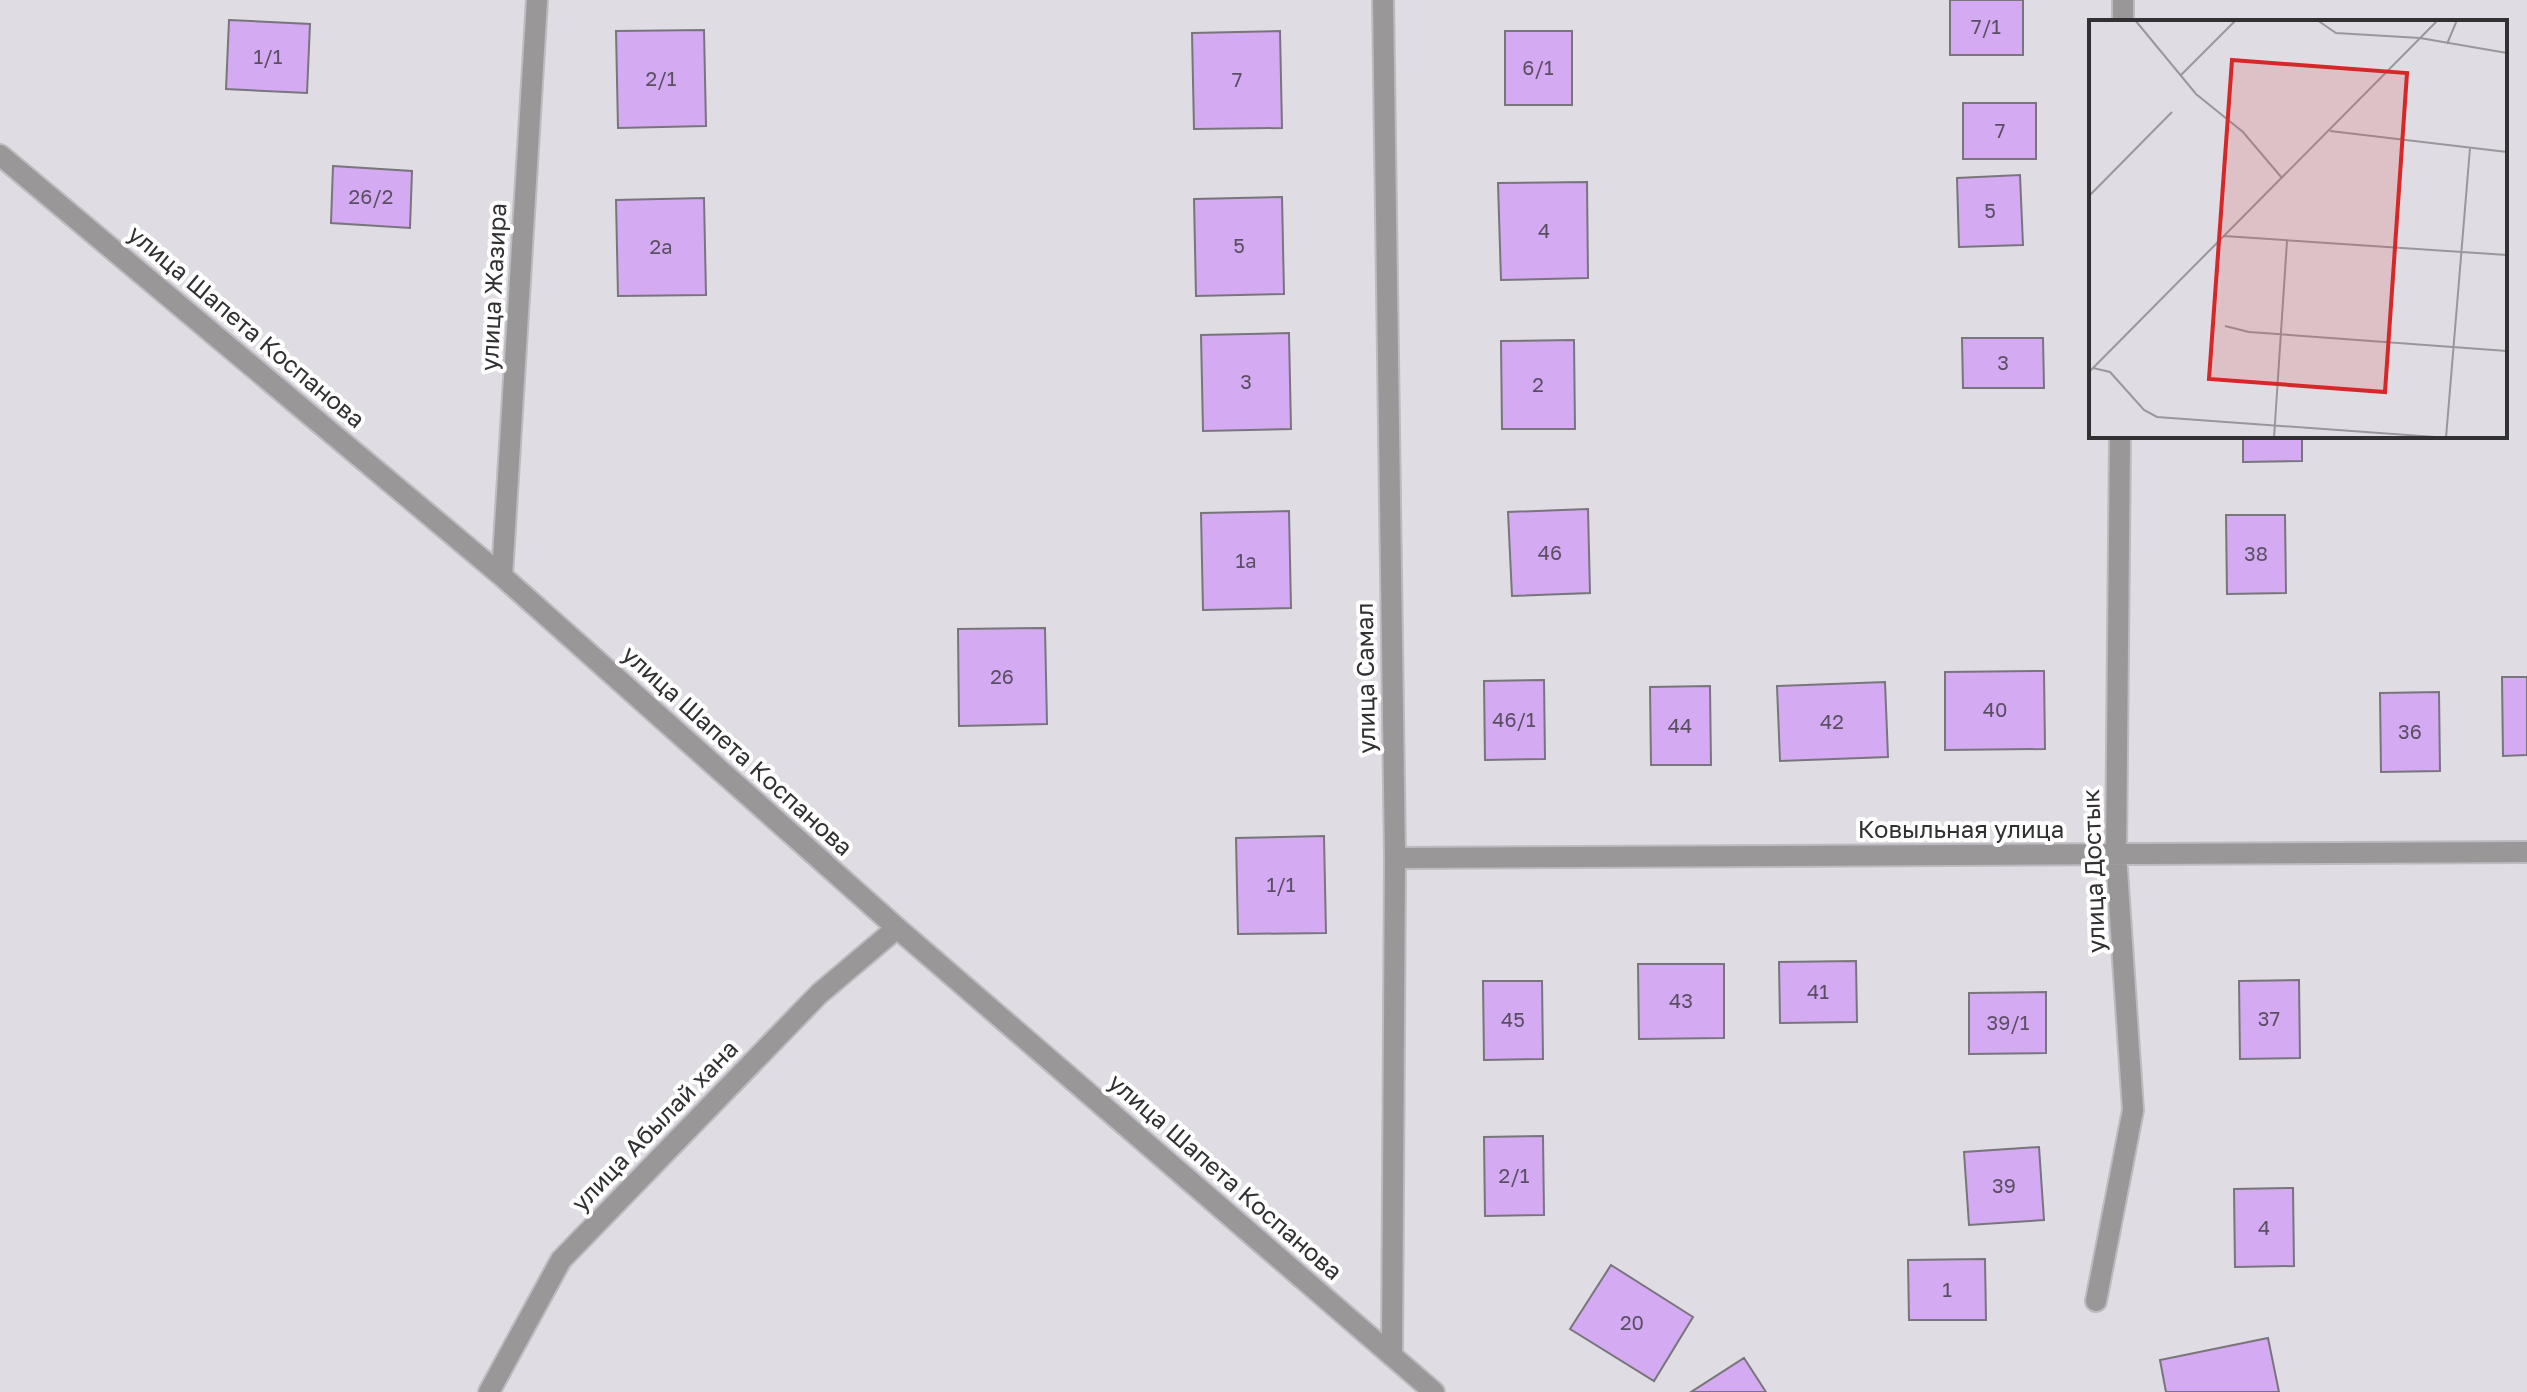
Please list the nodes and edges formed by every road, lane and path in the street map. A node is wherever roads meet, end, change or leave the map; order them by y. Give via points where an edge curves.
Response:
1 (537, 0) edge
2 (1383, 0) edge
3 (0, 155) edge
4 (2120, 438) edge
5 (502, 576) junction
6 (2527, 852) edge
7 (2116, 855) junction
8 (1395, 858) junction
9 (897, 928) junction
10 (2096, 1301) dead end
11 (1392, 1356) junction
12 (489, 1392) edge
13 (1434, 1392) edge

1 - 5 street, улица Жазира
2 - 8 street, улица Самал
3 - 5 street, улица Шапета Коспанова
4 - 7 street, улица Достык
5 - 9 street, улица Шапета Коспанова
6 - 7 street, Ковыльная улица
7 - 8 street, Ковыльная улица
7 - 10 street, улица Достык via 2133,1110
8 - 11 street, улица Самал
9 - 11 street, улица Шапета Коспанова
9 - 12 street, улица Абылай хана via 819,994 561,1260
11 - 13 street, улица Шапета Коспанова

